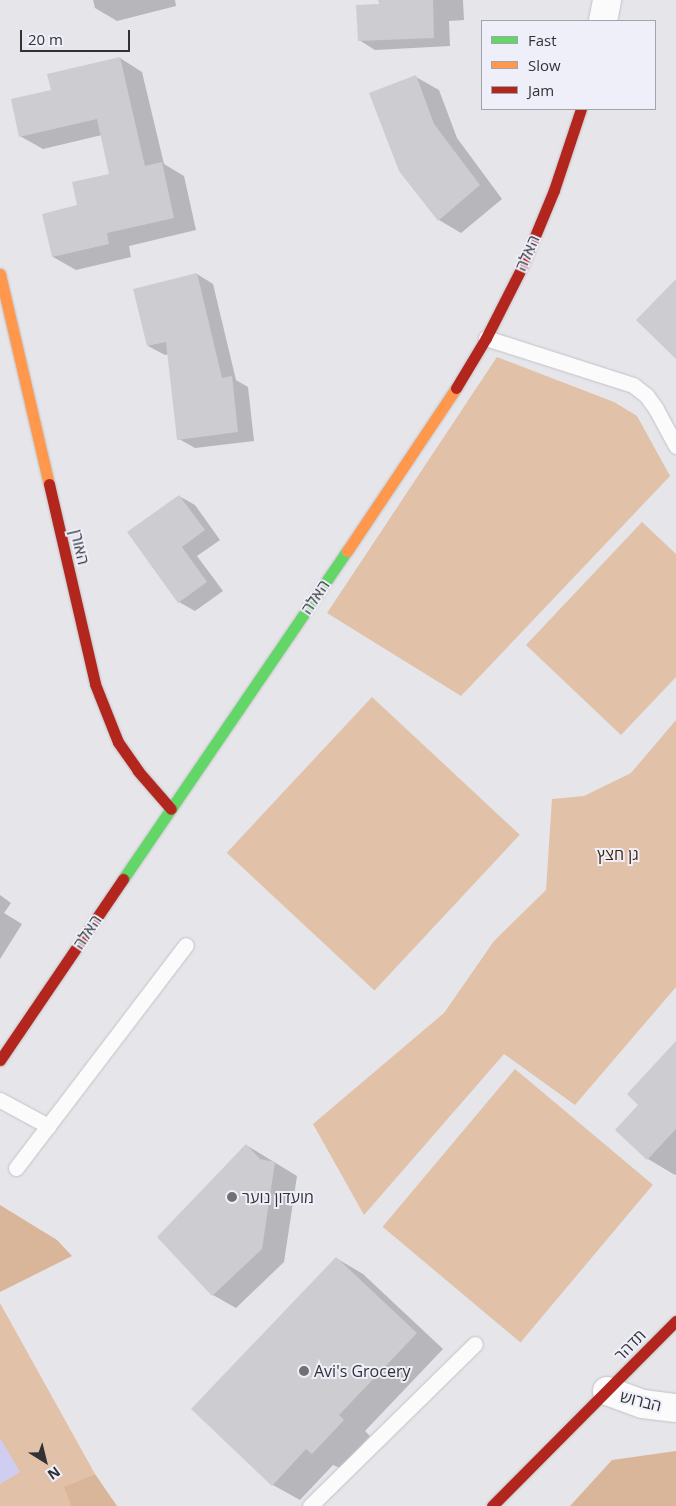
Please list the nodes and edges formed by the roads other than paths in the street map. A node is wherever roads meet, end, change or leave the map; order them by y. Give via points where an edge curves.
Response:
1 (607, 0) edge
2 (603, 20) edge
3 (581, 110) edge
4 (0, 274) edge
5 (486, 338) junction
6 (676, 446) edge
7 (171, 808) junction
8 (186, 945) dead end
9 (0, 1060) edge
10 (0, 1100) edge
11 (48, 1126) junction
12 (16, 1168) dead end
13 (676, 1321) edge
14 (475, 1344) dead end
15 (607, 1391) junction
16 (676, 1408) edge
17 (310, 1506) edge
18 (492, 1506) edge

1 - 2 street
3 - 5 street, האלה via 544,215
4 - 7 street, האורן via 95,684 118,742 138,771
5 - 6 lane via 633,385 656,409
5 - 7 street, האלה via 445,406
7 - 9 street, האלה
8 - 11 lane
10 - 11 lane
11 - 12 lane
13 - 15 street, תדהר
14 - 17 lane
15 - 16 street, הברוש via 643,1404
15 - 18 street, תדהר

